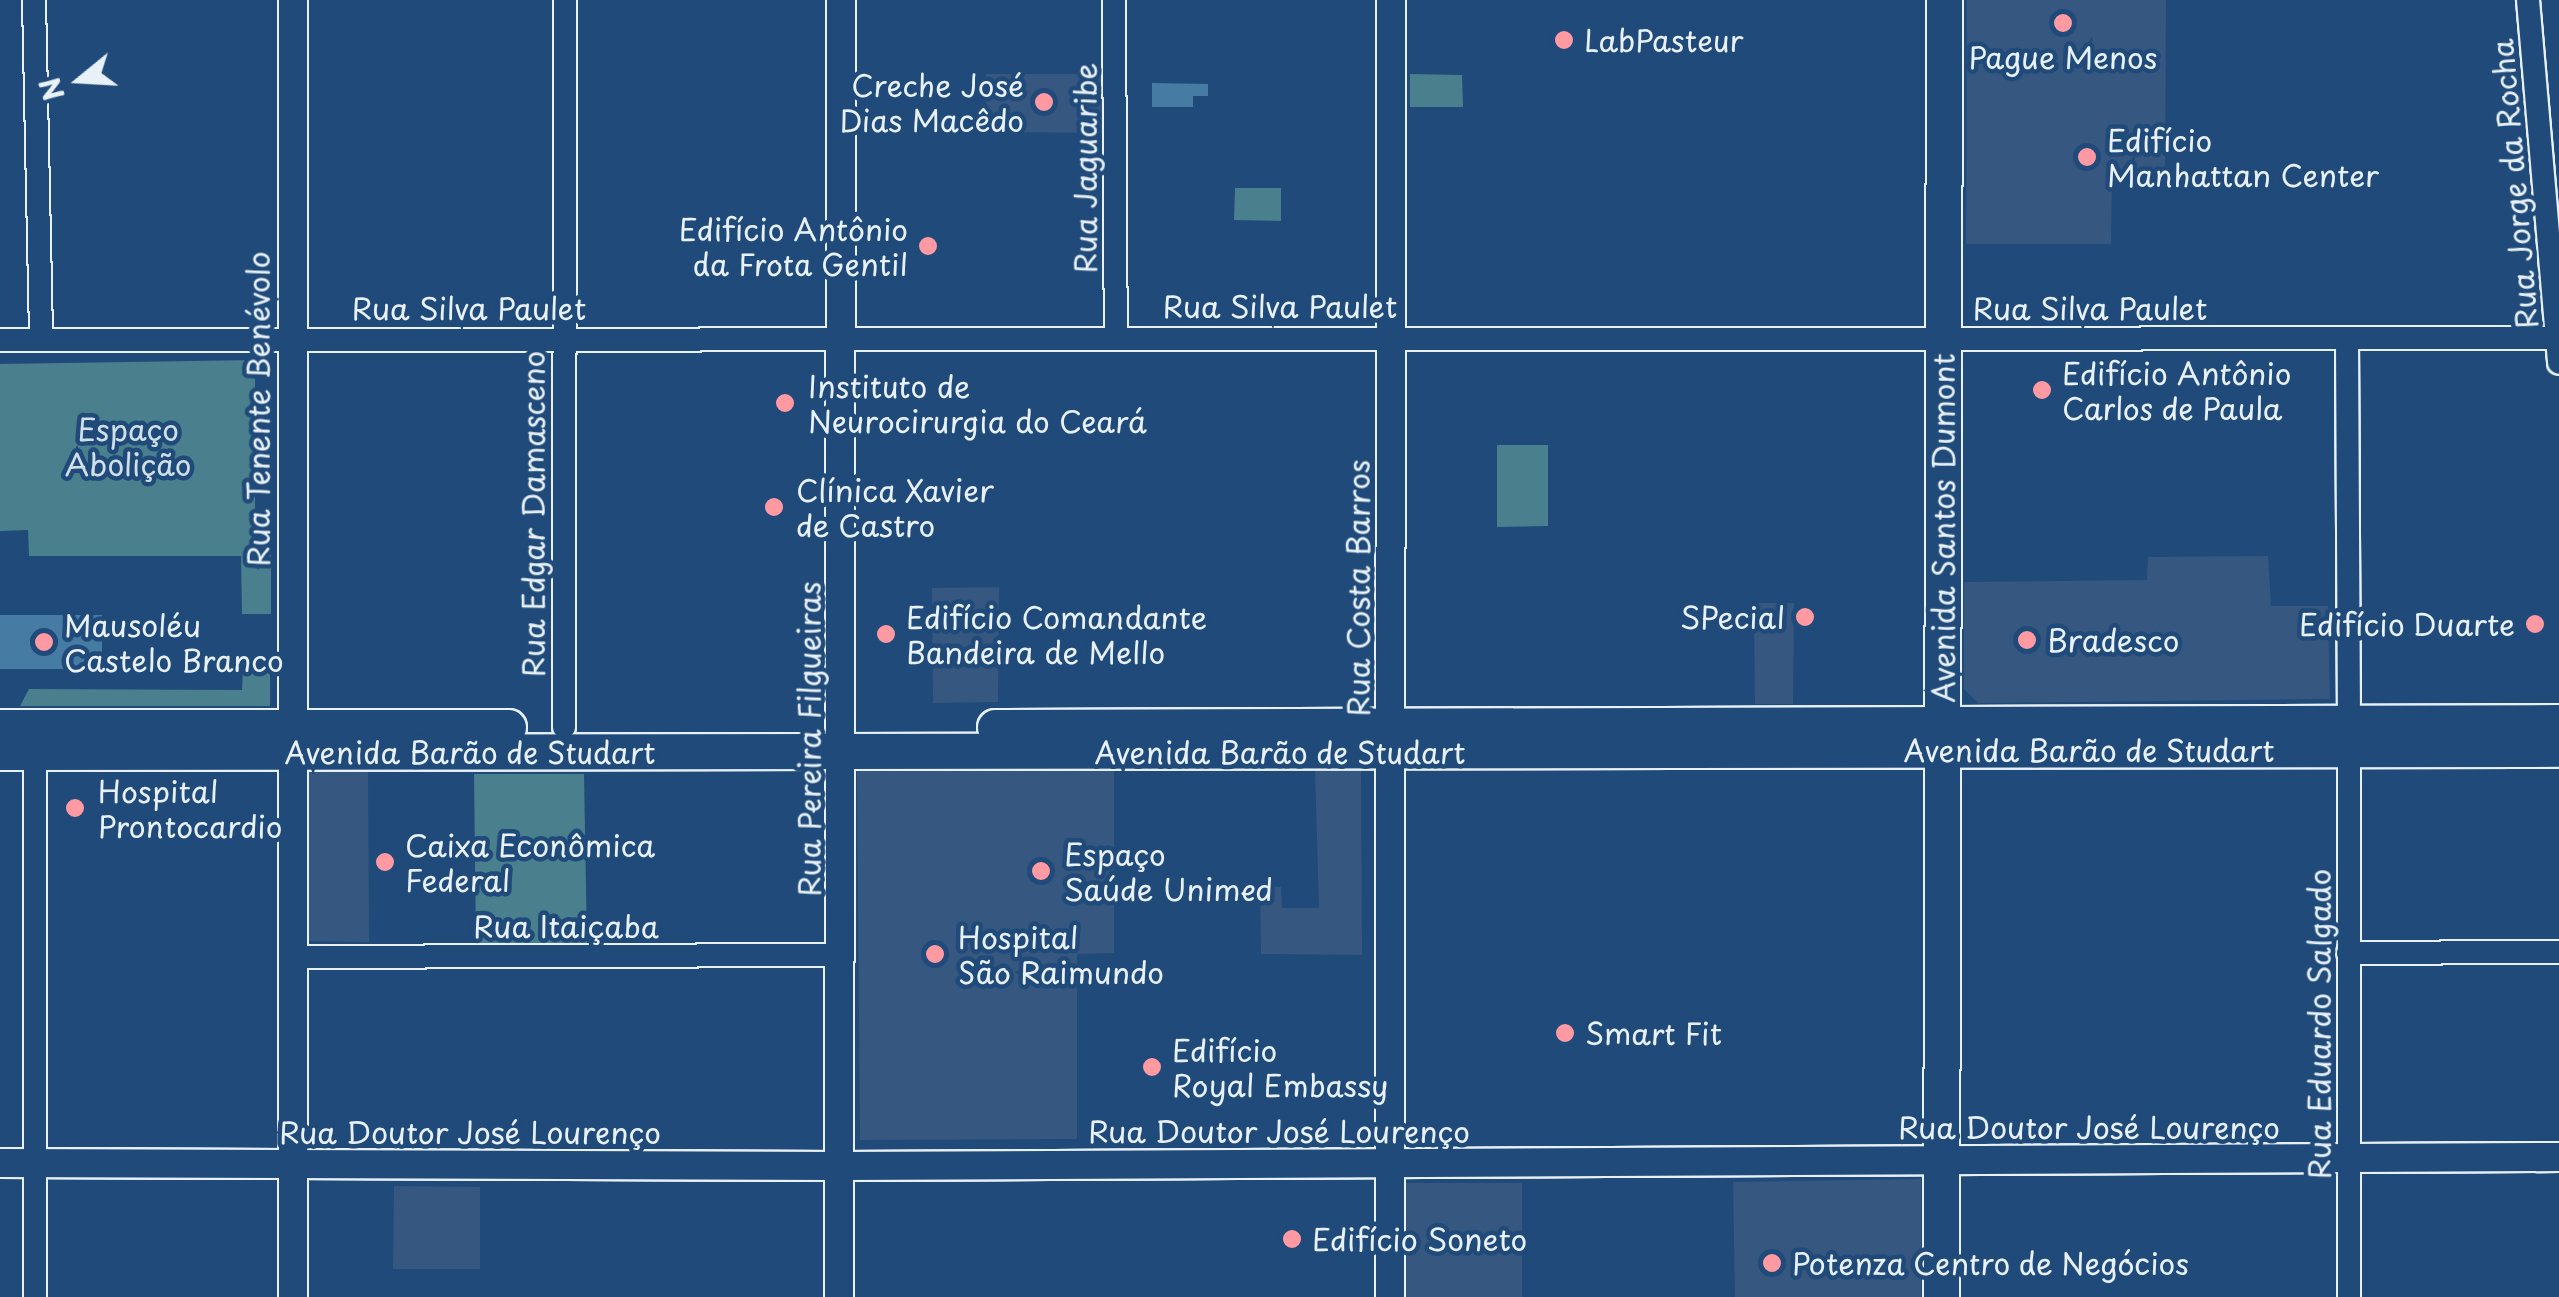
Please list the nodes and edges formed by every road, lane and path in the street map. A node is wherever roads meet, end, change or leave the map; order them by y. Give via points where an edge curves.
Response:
1 (34, 0) edge
2 (292, 0) edge
3 (564, 0) edge
4 (840, 0) edge
5 (1114, 0) edge
6 (1391, 0) edge
7 (1944, 0) edge
8 (2528, 0) edge
9 (842, 336) junction
10 (1116, 336) junction
11 (1392, 336) junction
12 (290, 338) junction
13 (562, 338) junction
14 (1943, 338) junction
15 (2558, 338) edge
16 (0, 340) edge
17 (41, 340) junction
18 (2347, 340) junction
19 (2559, 363) edge
20 (2559, 722) edge
21 (564, 727) junction
22 (0, 728) edge
23 (1942, 737) junction
24 (2349, 737) junction
25 (842, 739) junction
26 (36, 740) junction
27 (290, 740) junction
28 (1390, 740) junction
29 (2559, 749) edge
30 (0, 752) edge
31 (2559, 952) edge
32 (2348, 954) junction
33 (842, 955) junction
34 (291, 957) junction
35 (2559, 1157) edge
36 (2350, 1158) junction
37 (1941, 1160) junction
38 (0, 1163) edge
39 (35, 1163) junction
40 (1390, 1163) junction
41 (293, 1164) junction
42 (840, 1166) junction
43 (35, 1297) edge
44 (293, 1297) edge
45 (839, 1297) edge
46 (1390, 1297) edge
47 (1941, 1297) edge
48 (2349, 1297) edge

1 - 17 street
2 - 12 street, Rua Tenente Benévolo
3 - 13 street, Rua Edgar Damasceno
4 - 9 street, Rua Pereira Filgueiras
5 - 10 street, Rua Jaguaribe
6 - 11 street, Rua Costa Barros
7 - 14 main road, Avenida Santos Dumont
8 - 15 street, Rua Jorge da Rocha
9 - 10 street, Rua Silva Paulet
9 - 13 street, Rua Silva Paulet
9 - 25 street, Rua Pereira Filgueiras
10 - 11 street, Rua Silva Paulet
11 - 14 street, Rua Silva Paulet
11 - 28 street, Rua Costa Barros
12 - 13 street, Rua Silva Paulet
12 - 17 street, Rua Silva Paulet
12 - 27 street, Rua Tenente Benévolo
13 - 21 street, Rua Edgar Damasceno
14 - 18 street, Rua Silva Paulet
14 - 23 main road, Avenida Santos Dumont
15 - 18 street, Rua Silva Paulet
15 - 19 street, Rua Jorge da Rocha
16 - 17 street, Rua Silva Paulet
18 - 24 street, Rua Eduardo Salgado
20 - 24 main road, Avenida Barão de Studart
21 - 25 main road, Avenida Barão de Studart
21 - 27 main road, Avenida Barão de Studart
22 - 26 main road, Avenida Barão de Studart
23 - 24 main road, Avenida Barão de Studart
23 - 28 main road, Avenida Barão de Studart
23 - 37 main road, Avenida Santos Dumont
24 - 29 main road, Avenida Barão de Studart
24 - 32 street, Rua Eduardo Salgado
25 - 27 main road, Avenida Barão de Studart
25 - 28 main road, Avenida Barão de Studart
25 - 33 street, Rua Pereira Filgueiras
26 - 27 main road, Avenida Barão de Studart
26 - 30 main road, Avenida Barão de Studart
26 - 39 street
27 - 34 street, Rua Tenente Benévolo
28 - 40 street, Rua Costa Barros
31 - 32 street
32 - 36 street, Rua Eduardo Salgado
33 - 34 street, Rua Itaiçaba
33 - 42 street, Rua Pereira Filgueiras
34 - 41 street, Rua Tenente Benévolo
35 - 36 street, Rua Doutor José Lourenço
36 - 37 street, Rua Doutor José Lourenço
36 - 48 street, Rua Eduardo Salgado
37 - 40 street, Rua Doutor José Lourenço
37 - 47 main road, Avenida Santos Dumont
38 - 39 street, Rua Doutor José Lourenço
39 - 41 street, Rua Doutor José Lourenço
39 - 43 street
40 - 42 street, Rua Doutor José Lourenço
40 - 46 street, Rua Costa Barros
41 - 42 street, Rua Doutor José Lourenço
41 - 44 street, Rua Tenente Benévolo
42 - 45 street, Rua Pereira Filgueiras

